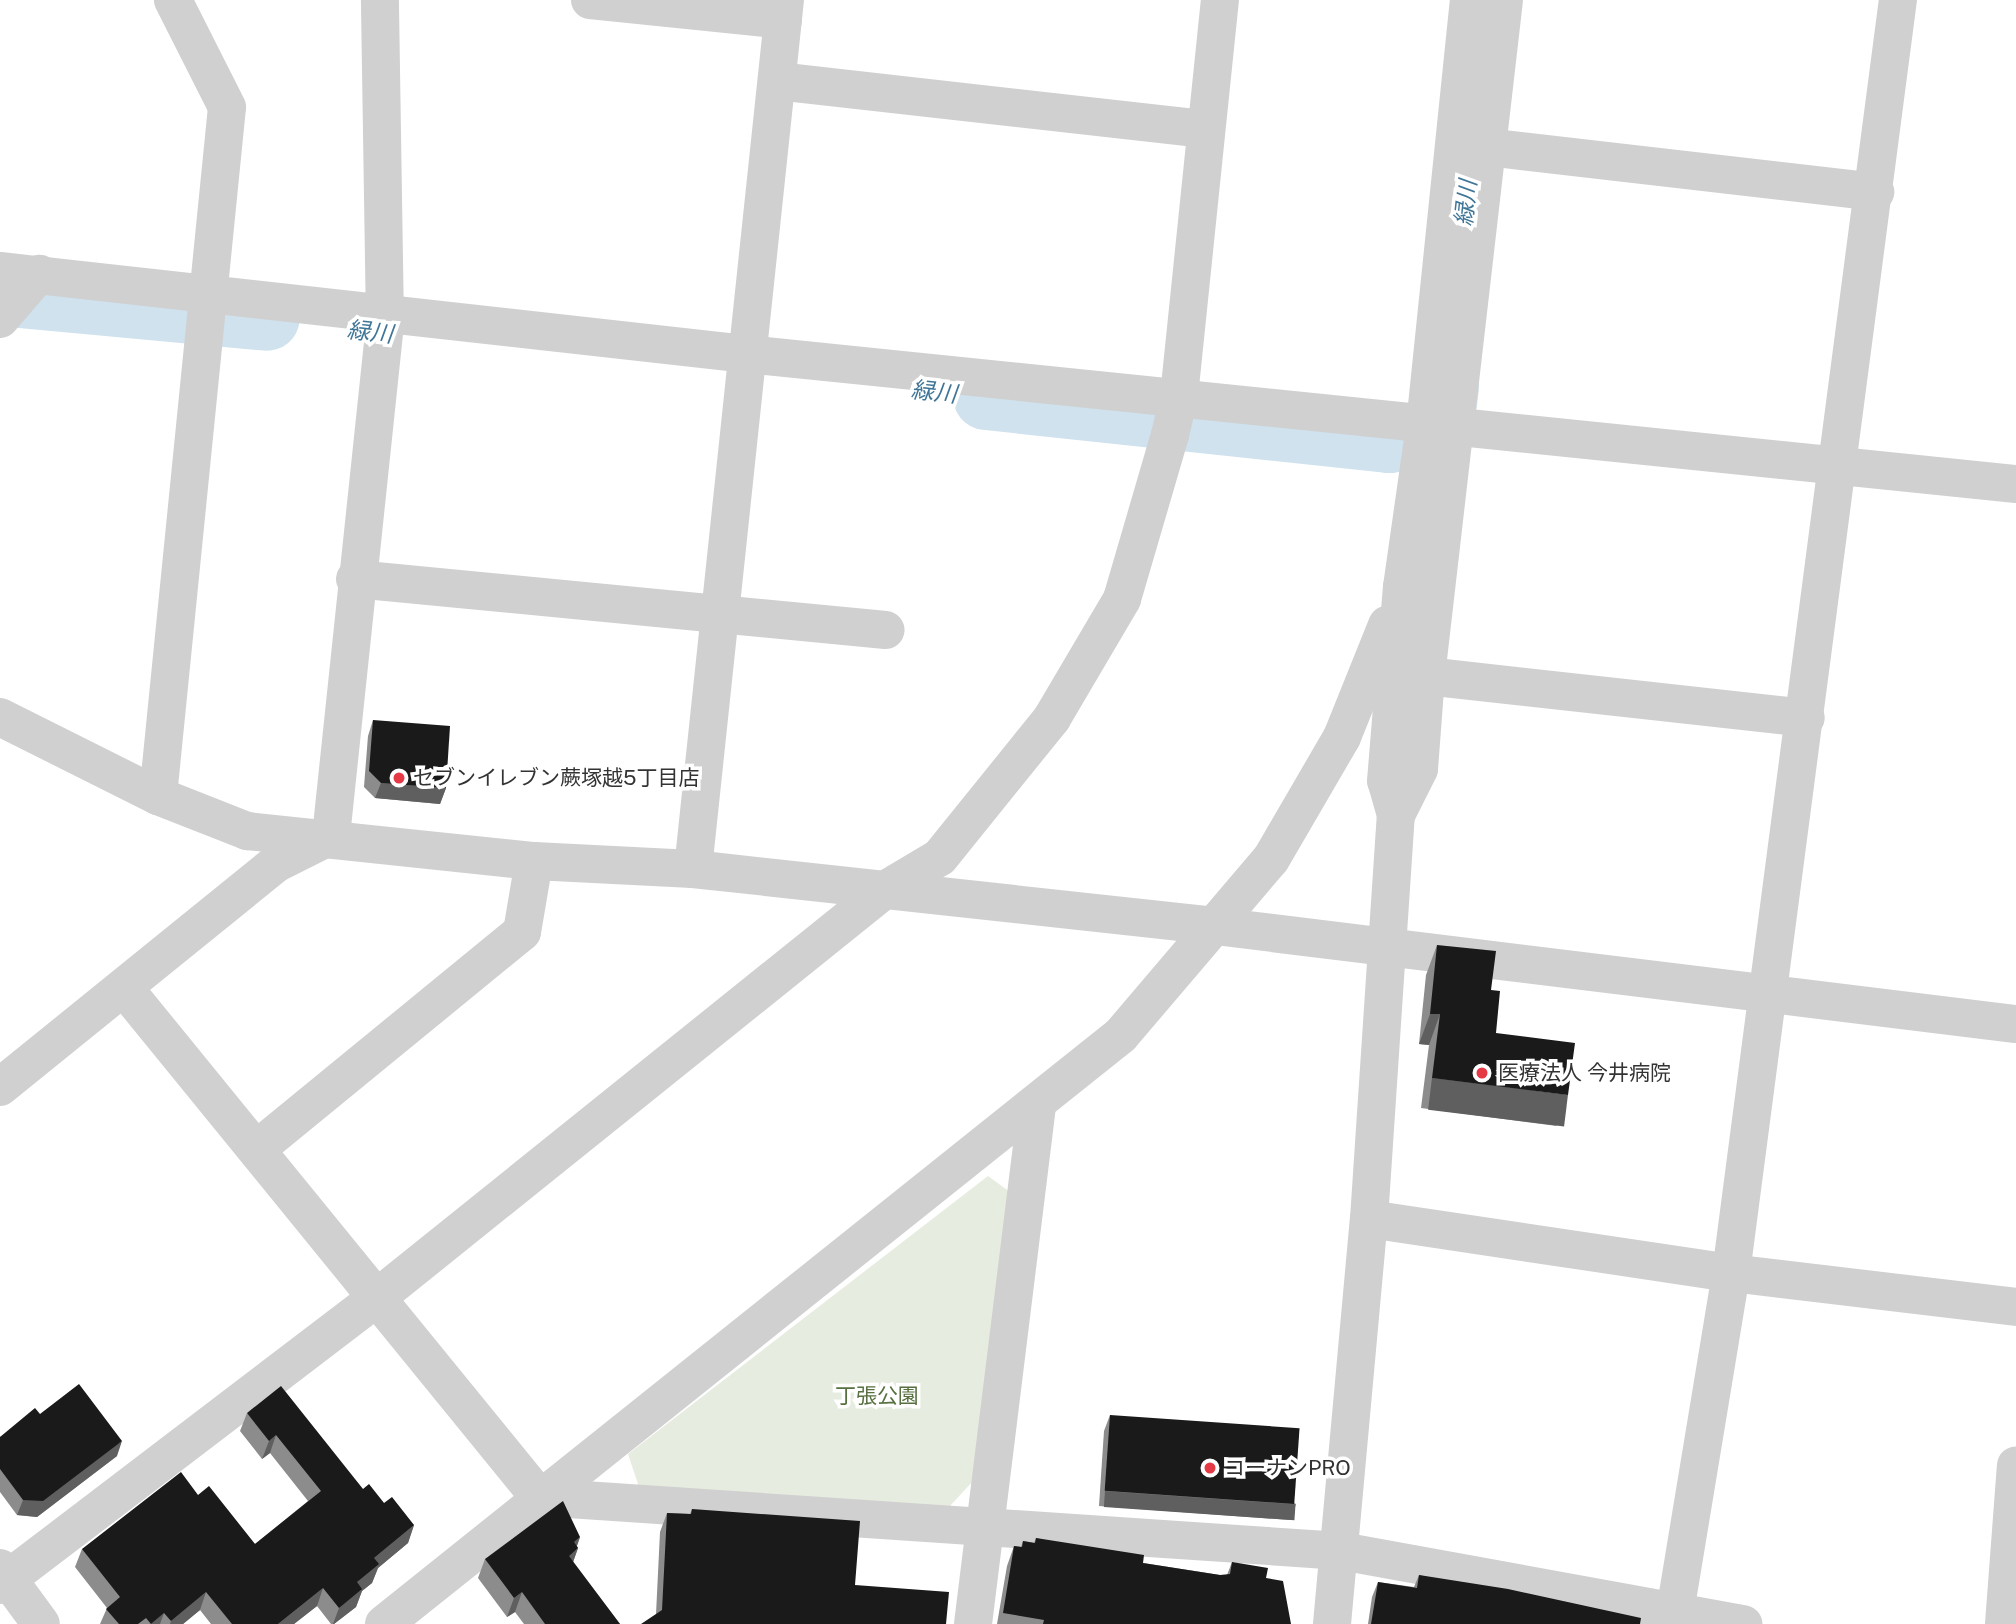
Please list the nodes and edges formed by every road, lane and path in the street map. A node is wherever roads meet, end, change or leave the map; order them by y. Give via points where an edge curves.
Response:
1 (173, 0) edge
2 (380, 0) edge
3 (590, 0) edge
4 (1220, 0) edge
5 (1469, 0) edge
6 (1504, 0) edge
7 (1898, 0) edge
8 (784, 10) edge
9 (777, 81) junction
10 (1205, 129) junction
11 (1487, 147) junction
12 (1875, 192) junction
13 (0, 271) edge
14 (38, 275) junction
15 (205, 305) junction
16 (4, 315) edge
17 (384, 331) junction
18 (746, 368) junction
19 (1175, 410) junction
20 (1435, 429) junction
21 (1839, 464) junction
22 (2016, 484) edge
23 (355, 579) junction
24 (1402, 587) junction
25 (720, 612) junction
26 (886, 630) dead end
27 (1426, 676) junction
28 (0, 717) edge
29 (1806, 718) junction
30 (158, 796) junction
31 (1396, 815) junction
32 (331, 836) junction
33 (534, 861) junction
34 (693, 869) junction
35 (883, 891) junction
36 (1215, 926) junction
37 (1387, 948) junction
38 (125, 989) junction
39 (1770, 993) junction
40 (2016, 1024) edge
41 (0, 1087) edge
42 (1037, 1106) junction
43 (258, 1148) junction
44 (1369, 1219) junction
45 (1731, 1273) junction
46 (379, 1296) junction
47 (2016, 1307) edge
48 (2016, 1465) edge
49 (539, 1497) junction
50 (984, 1525) junction
51 (1341, 1551) junction
52 (3, 1577) edge
53 (1674, 1618) edge
54 (41, 1624) edge
55 (384, 1624) edge
56 (973, 1624) edge
57 (1332, 1624) edge
58 (1743, 1624) edge
59 (2004, 1624) edge

1 - 15 street via 227,107
2 - 17 street
3 - 8 street
4 - 10 street
5 - 20 street
6 - 11 street
7 - 12 street
8 - 9 street
9 - 10 street
9 - 18 street
10 - 19 street
11 - 12 street
11 - 20 street
12 - 21 street
13 - 14 street
14 - 15 street
14 - 16 street
15 - 17 street
15 - 30 street
17 - 18 street
17 - 23 street
18 - 19 street
18 - 25 street
19 - 20 street
19 - 35 street via 1122,599 1052,718 940,857
20 - 21 street
20 - 24 street
20 - 27 street
21 - 22 street
21 - 29 street
23 - 25 street
23 - 32 street
24 - 31 street via 1386,781
24 - 36 street via 1342,737 1271,859
25 - 26 street
25 - 34 street
27 - 29 street
27 - 31 street via 1419,769
28 - 30 street
29 - 39 street
30 - 32 street via 247,831
31 - 37 street
32 - 33 street
32 - 38 street via 275,864
33 - 34 street
33 - 43 street via 522,932
34 - 35 street
35 - 36 street
35 - 46 street
36 - 37 street
36 - 42 street via 1121,1035
37 - 39 street
37 - 44 street
38 - 41 street
38 - 43 street
39 - 40 street
39 - 45 street
42 - 49 street
42 - 50 street
43 - 46 street
44 - 45 street
44 - 51 street
45 - 47 street
45 - 53 street
46 - 49 street
46 - 52 street
48 - 59 street
49 - 50 street
49 - 55 street
50 - 51 street
50 - 56 street
51 - 53 street
51 - 57 street
52 - 54 street
53 - 58 street

